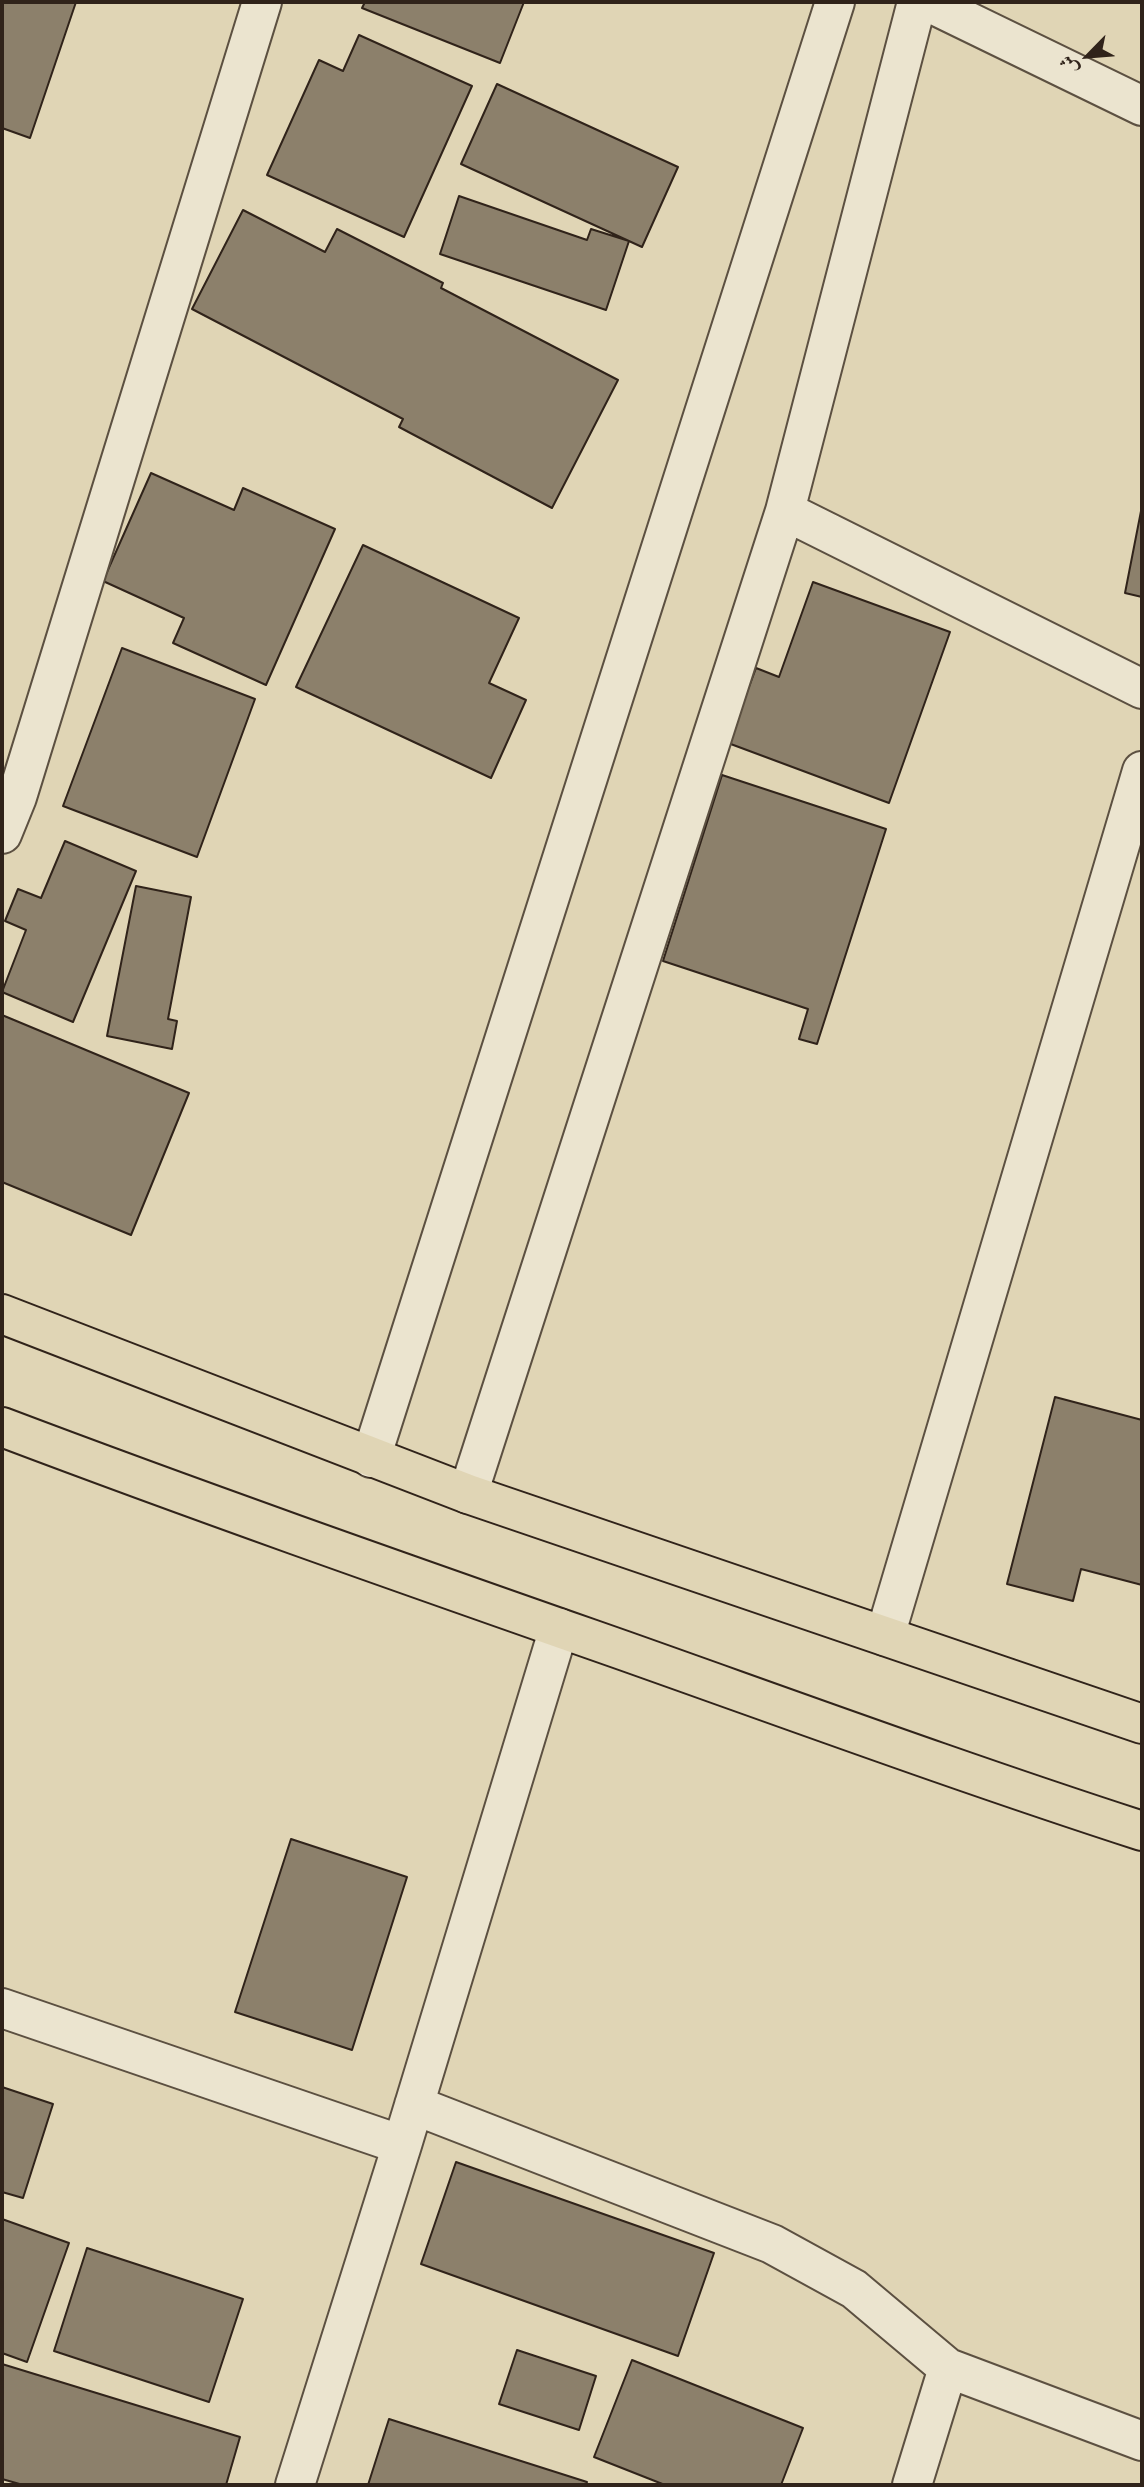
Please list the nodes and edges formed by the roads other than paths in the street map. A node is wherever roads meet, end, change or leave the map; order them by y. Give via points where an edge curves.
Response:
1 (262, 2) edge
2 (835, 2) edge
3 (917, 2) edge
4 (928, 2) edge
5 (1142, 106) edge
6 (785, 511) junction
7 (1142, 689) edge
8 (1142, 771) edge
9 (10, 794) edge
10 (2, 835) edge
11 (2, 1314) edge
12 (2, 1427) edge
13 (371, 1458) junction
14 (468, 1494) junction
15 (559, 1628) junction
16 (885, 1636) junction
17 (1142, 1724) edge
18 (1142, 1831) edge
19 (2, 2008) edge
20 (414, 2105) junction
21 (402, 2145) junction
22 (948, 2368) junction
23 (1142, 2441) edge
24 (295, 2485) edge
25 (912, 2485) edge

1 - 9 street
2 - 13 street
3 - 6 street
4 - 5 street
6 - 7 street
6 - 14 street
8 - 16 street
9 - 10 street
11 - 13 main road
12 - 15 main road
13 - 14 main road
14 - 16 main road
15 - 18 main road
15 - 20 street
16 - 17 main road
19 - 21 street
20 - 21 street
20 - 22 street via 772,2244 855,2289
21 - 24 street
22 - 23 street
22 - 25 street

